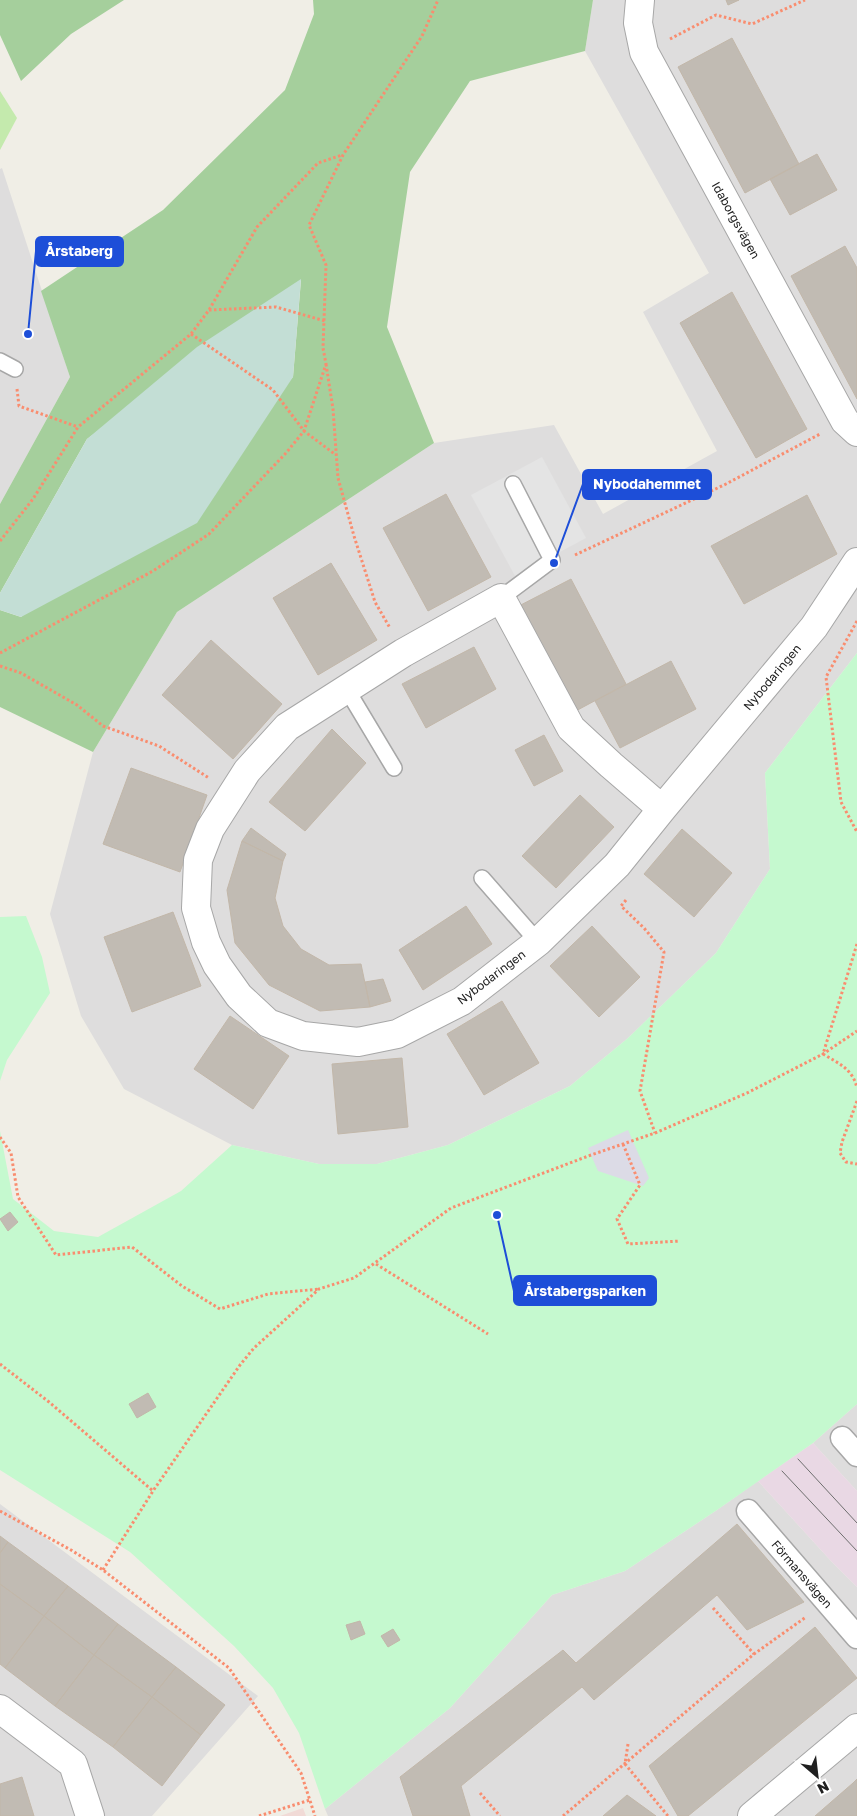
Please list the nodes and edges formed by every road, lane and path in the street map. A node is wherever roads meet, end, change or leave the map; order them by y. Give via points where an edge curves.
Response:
1 (438, 0) edge
2 (640, 0) edge
3 (805, 0) edge
4 (644, 52) junction
5 (343, 155) junction
6 (209, 310) junction
7 (325, 321) junction
8 (191, 334) junction
9 (0, 361) edge
10 (326, 364) junction
11 (15, 369) joint
12 (851, 426) edge
13 (78, 427) junction
14 (304, 432) junction
15 (336, 455) junction
16 (513, 484) dead end
17 (0, 541) edge
18 (552, 560) junction
19 (857, 562) edge
20 (501, 598) junction
21 (857, 621) edge
22 (392, 632) dead end
23 (0, 653) edge
24 (0, 666) edge
25 (346, 688) junction
26 (394, 768) dead end
27 (209, 778) dead end
28 (662, 809) junction
29 (857, 832) edge
30 (482, 878) dead end
31 (626, 899) dead end
32 (538, 942) junction
33 (857, 944) edge
34 (855, 954) edge
35 (857, 1032) edge
36 (823, 1054) junction
37 (857, 1088) edge
38 (857, 1100) edge
39 (655, 1133) junction
40 (0, 1137) edge
41 (623, 1144) junction
42 (857, 1164) edge
43 (680, 1241) dead end
44 (376, 1264) junction
45 (319, 1289) junction
46 (488, 1334) dead end
47 (0, 1364) edge
48 (842, 1438) dead end
49 (857, 1455) edge
50 (153, 1492) junction
51 (0, 1511) edge
52 (748, 1511) dead end
53 (103, 1570) junction
54 (827, 1602) junction
55 (713, 1608) dead end
56 (857, 1637) edge
57 (754, 1654) junction
58 (0, 1709) edge
59 (857, 1728) edge
60 (628, 1744) dead end
61 (625, 1764) junction
62 (480, 1793) dead end
63 (310, 1800) junction
64 (90, 1816) edge
65 (259, 1816) edge
66 (315, 1816) edge
67 (500, 1816) edge
68 (563, 1816) edge
69 (668, 1816) edge
70 (752, 1816) edge

1 - 5 path via 422,36
2 - 4 street, Idaborgsvägen via 638,23
3 - 4 path via 752,24 716,15
4 - 12 street, Idaborgsvägen
5 - 6 path via 318,163 257,227
5 - 7 path via 309,225 326,265
6 - 7 path via 276,307
6 - 8 path
7 - 10 path via 323,348
8 - 13 path
8 - 14 path via 274,390
9 - 11 lane
10 - 14 path
10 - 15 path
11 - 13 path via 19,406
12 - 18 path via 569,558
13 - 17 path via 33,499
14 - 15 path
14 - 23 path via 210,534 153,571
15 - 22 path via 338,478 354,536 375,602
16 - 18 lane
18 - 20 lane, Nybodaringen
19 - 28 street, Nybodaringen via 814,627
20 - 25 street, Nybodaringen
20 - 28 street via 572,728
21 - 29 path via 826,677 841,802
24 - 27 path via 21,673 77,705 103,726 159,746
25 - 26 lane
25 - 32 street, Nybodaringen via 287,727 248,771 210,829 198,860 196,908 206,942 217,965 239,996 268,1023 303,1036 358,1042 397,1034 462,1001
28 - 32 street, Nybodaringen via 617,865
30 - 32 lane
31 - 39 path via 621,906 664,952 640,1091
33 - 34 path
34 - 36 path
35 - 36 path
36 - 37 path via 847,1068
36 - 39 path via 747,1093
38 - 42 path via 840,1153 846,1162
39 - 41 path
40 - 45 path via 10,1153 18,1197 56,1254 132,1247 182,1286 220,1310 268,1294
41 - 43 path via 640,1185 617,1219 628,1244
41 - 44 path via 451,1208
44 - 45 path via 354,1278
44 - 46 path
45 - 50 path via 254,1348 240,1365
47 - 50 path
48 - 49 street
50 - 53 path
51 - 53 path
52 - 54 street, Förmansvägen
53 - 63 path via 228,1668 301,1773
54 - 56 street, Förmansvägen
54 - 57 path
55 - 57 path
57 - 61 path
58 - 64 street via 73,1764
59 - 70 street
60 - 61 path
61 - 68 path
61 - 69 path
62 - 67 path
63 - 65 path
63 - 66 path

